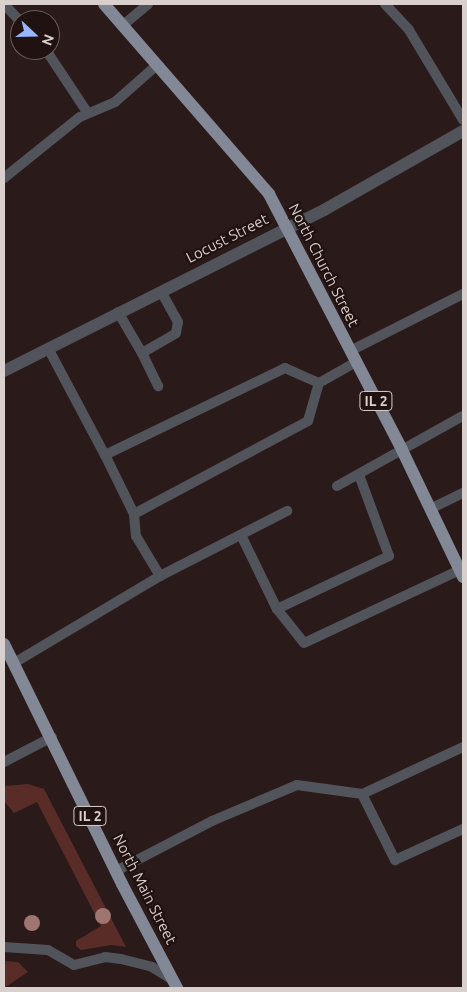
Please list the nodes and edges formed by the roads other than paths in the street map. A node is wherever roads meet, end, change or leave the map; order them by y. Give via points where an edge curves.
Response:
1 (104, 4) edge
2 (148, 4) edge
3 (385, 4) edge
4 (122, 26) junction
5 (53, 60) edge
6 (156, 65) junction
7 (88, 112) junction
8 (463, 120) edge
9 (463, 131) edge
10 (4, 178) edge
11 (286, 226) junction
12 (161, 290) junction
13 (463, 294) edge
14 (118, 312) junction
15 (48, 348) junction
16 (142, 353) junction
17 (353, 356) junction
18 (4, 370) edge
19 (319, 383) junction
20 (158, 386) dead end
21 (463, 416) edge
22 (402, 450) junction
23 (105, 455) junction
24 (359, 475) junction
25 (337, 486) dead end
26 (463, 493) edge
27 (430, 509) junction
28 (287, 511) dead end
29 (134, 514) junction
30 (241, 535) junction
31 (462, 574) edge
32 (160, 576) junction
33 (277, 609) junction
34 (4, 644) edge
35 (14, 663) junction
36 (52, 737) junction
37 (463, 747) edge
38 (4, 762) edge
39 (362, 794) junction
40 (463, 829) edge
41 (116, 870) junction
42 (4, 946) edge
43 (175, 984) edge

1 - 4 main road, North Church Street / IL 2
2 - 4 lane
3 - 8 lane via 409,30
4 - 6 main road, North Church Street / IL 2
5 - 7 lane
6 - 7 lane via 115,102
6 - 11 main road, North Church Street / IL 2 via 269,194
7 - 10 lane
9 - 11 street, Locust Street via 324,210
11 - 12 street, Locust Street
11 - 17 main road, North Church Street / IL 2
12 - 14 street, Locust Street
12 - 16 lane via 178,322 176,333
13 - 17 lane
14 - 15 street, Locust Street
14 - 16 lane
15 - 18 street, Locust Street
15 - 23 lane
16 - 20 lane
17 - 19 lane
17 - 22 main road, North Church Street / IL 2
19 - 23 lane via 285,368
19 - 29 lane via 308,422
21 - 22 lane
22 - 24 lane
22 - 27 main road, North Church Street / IL 2
23 - 29 lane
24 - 25 lane
24 - 33 lane via 388,556
26 - 27 lane
27 - 31 main road, North Church Street / IL 2
28 - 30 lane
29 - 32 lane via 136,536
30 - 32 lane
30 - 33 lane
31 - 33 lane via 304,643
32 - 35 lane
34 - 35 main road, North Main Street / IL 2
35 - 36 main road, North Main Street / IL 2
36 - 38 lane
36 - 41 main road, North Main Street / IL 2
37 - 39 lane
39 - 40 lane via 395,860
39 - 41 lane via 297,785 212,821
41 - 43 main road, North Main Street / IL 2
42 - 43 lane via 48,950 74,965 105,957 121,959 152,967

